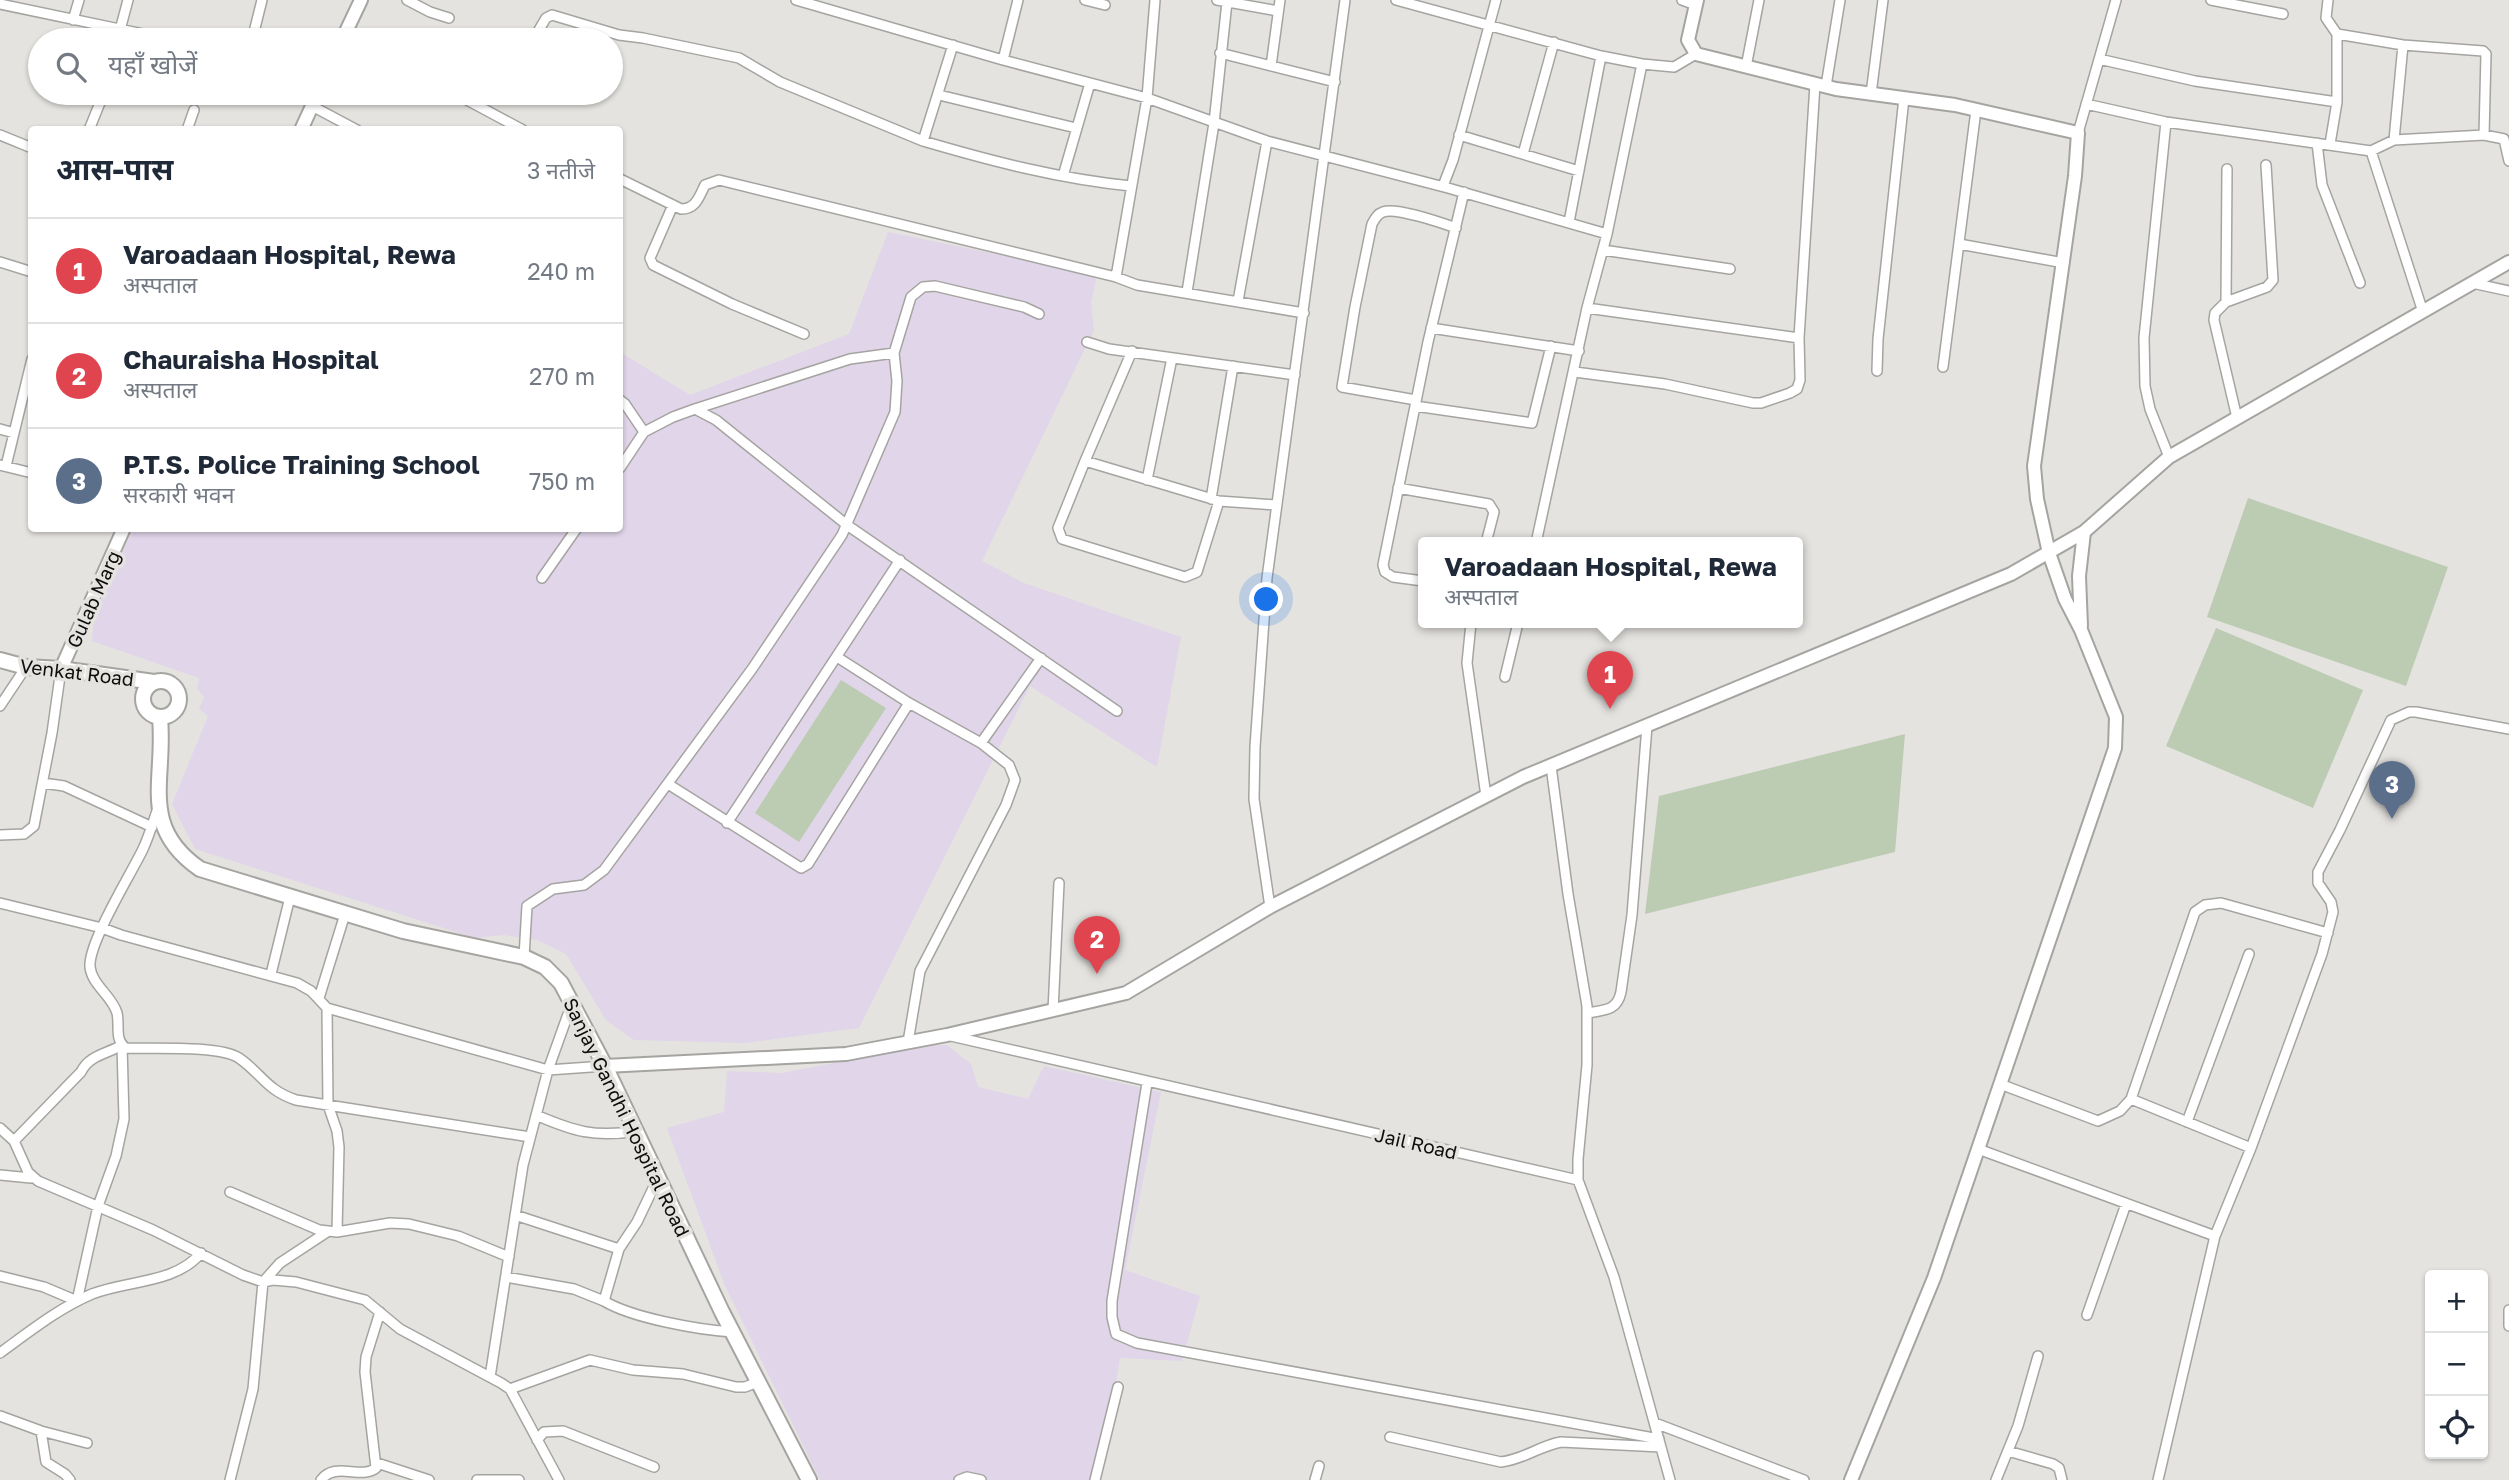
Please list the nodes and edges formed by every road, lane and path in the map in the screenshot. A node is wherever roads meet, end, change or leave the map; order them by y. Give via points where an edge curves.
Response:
1 (79, 0) edge
2 (128, 0) edge
3 (262, 0) edge
4 (361, 0) edge
5 (407, 0) edge
6 (796, 0) edge
7 (1018, 0) edge
8 (1085, 0) edge
9 (1155, 0) edge
10 (1217, 0) edge
11 (1280, 0) edge
12 (1345, 0) edge
13 (1396, 0) edge
14 (1496, 0) edge
15 (1682, 0) edge
16 (1759, 0) edge
17 (1840, 0) edge
18 (1883, 0) edge
19 (2116, 0) edge
20 (2211, 0) edge
21 (2264, 0) edge
22 (2328, 0) edge
23 (1227, 2) junction
24 (1697, 2) edge
25 (0, 4) edge
26 (1105, 5) dead end
27 (1278, 11) junction
28 (2263, 11) junction
29 (2283, 14) dead end
30 (449, 18) dead end
31 (73, 20) junction
32 (1490, 24) junction
33 (111, 28) edge
34 (121, 28) edge
35 (255, 28) edge
36 (351, 28) edge
37 (540, 28) edge
38 (596, 28) edge
39 (2337, 34) junction
40 (623, 36) edge
41 (1554, 42) junction
42 (2403, 45) junction
43 (953, 46) junction
44 (1220, 53) junction
45 (1696, 54) junction
46 (1601, 56) junction
47 (2099, 59) junction
48 (1003, 60) junction
49 (1642, 64) junction
50 (1271, 66) junction
51 (1746, 67) junction
52 (1335, 82) junction
53 (1090, 83) junction
54 (1820, 85) junction
55 (939, 94) junction
56 (1871, 94) junction
57 (1147, 98) junction
58 (1904, 98) junction
59 (2337, 102) junction
60 (2086, 104) junction
61 (99, 105) edge
62 (476, 105) edge
63 (312, 106) joint
64 (194, 110) dead end
65 (1976, 110) junction
66 (2166, 122) junction
67 (1214, 123) junction
68 (91, 126) edge
69 (188, 126) edge
70 (303, 126) edge
71 (350, 126) edge
72 (516, 126) edge
73 (1076, 128) junction
74 (2078, 133) junction
75 (0, 135) edge
76 (1460, 135) junction
77 (2484, 135) junction
78 (2506, 138) edge
79 (2394, 139) junction
80 (923, 141) junction
81 (1267, 141) junction
82 (2317, 143) junction
83 (2330, 144) junction
84 (28, 146) edge
85 (2371, 151) junction
86 (1522, 154) junction
87 (1326, 155) junction
88 (2509, 161) edge
89 (2266, 165) dead end
90 (2227, 169) dead end
91 (1579, 171) junction
92 (1063, 176) junction
93 (623, 180) edge
94 (1131, 186) junction
95 (1443, 186) junction
96 (1464, 192) junction
97 (673, 205) junction
98 (1569, 222) junction
99 (1455, 228) junction
100 (1608, 234) junction
101 (1958, 244) junction
102 (1603, 250) junction
103 (0, 262) edge
104 (2509, 262) edge
105 (2064, 263) junction
106 (1730, 269) dead end
107 (28, 271) edge
108 (1116, 277) junction
109 (2360, 283) dead end
110 (2472, 283) junction
111 (2509, 291) edge
112 (1187, 292) junction
113 (1238, 301) junction
114 (2226, 302) junction
115 (1587, 308) junction
116 (2423, 312) junction
117 (1304, 313) junction
118 (1039, 314) dead end
119 (1432, 328) junction
120 (804, 334) dead end
121 (1799, 338) junction
122 (1087, 342) dead end
123 (1551, 346) junction
124 (1132, 351) junction
125 (1579, 351) junction
126 (894, 353) junction
127 (1172, 358) junction
128 (1233, 366) junction
129 (1943, 367) dead end
130 (1877, 371) dead end
131 (1574, 372) junction
132 (28, 375) edge
133 (1295, 375) junction
134 (623, 402) edge
135 (1415, 403) junction
136 (695, 409) junction
137 (2237, 418) junction
138 (0, 429) edge
139 (644, 432) junction
140 (14, 433) junction
141 (2169, 457) junction
142 (1084, 461) junction
143 (623, 464) edge
144 (3, 466) edge
145 (28, 472) edge
146 (1147, 480) junction
147 (1398, 488) junction
148 (1215, 500) junction
149 (1277, 505) junction
150 (847, 525) junction
151 (122, 532) edge
152 (574, 532) edge
153 (2084, 532) junction
154 (1488, 537) edge
155 (1537, 537) edge
156 (2049, 553) junction
157 (900, 561) junction
158 (542, 578) dead end
159 (1418, 580) edge
160 (1470, 628) edge
161 (1517, 628) edge
162 (2081, 630) junction
163 (837, 657) junction
164 (1041, 658) junction
165 (0, 660) edge
166 (26, 667) junction
167 (61, 669) junction
168 (1505, 677) dead end
169 (155, 682) junction
170 (909, 703) junction
171 (0, 706) edge
172 (1117, 711) dead end
173 (160, 718) junction
174 (1647, 726) junction
175 (2509, 729) edge
176 (981, 743) junction
177 (1551, 766) junction
178 (43, 783) junction
179 (668, 784) junction
180 (1486, 796) junction
181 (159, 807) junction
182 (727, 823) junction
183 (152, 827) junction
184 (0, 835) edge
185 (1059, 883) dead end
186 (290, 897) junction
187 (0, 903) edge
188 (1270, 907) junction
189 (345, 914) junction
190 (102, 928) junction
191 (2328, 933) junction
192 (2249, 954) dead end
193 (524, 957) junction
194 (271, 974) junction
195 (319, 999) junction
196 (572, 1003) junction
197 (327, 1008) junction
198 (1052, 1011) junction
199 (1587, 1013) junction
200 (947, 1035) junction
201 (908, 1042) junction
202 (122, 1045) junction
203 (605, 1066) junction
204 (548, 1070) junction
205 (1147, 1083) junction
206 (2000, 1084) junction
207 (2132, 1099) junction
208 (328, 1105) junction
209 (536, 1115) junction
210 (2187, 1122) junction
211 (0, 1128) edge
212 (636, 1130) junction
213 (530, 1137) junction
214 (14, 1141) junction
215 (2251, 1148) junction
216 (1978, 1149) junction
217 (0, 1175) edge
218 (31, 1178) junction
219 (658, 1178) junction
220 (1578, 1180) junction
221 (230, 1192) dead end
222 (2126, 1204) junction
223 (98, 1206) junction
224 (515, 1215) junction
225 (332, 1232) junction
226 (2215, 1236) junction
227 (619, 1249) junction
228 (201, 1253) junction
229 (509, 1257) junction
230 (0, 1276) edge
231 (506, 1277) junction
232 (263, 1282) junction
233 (77, 1301) junction
234 (604, 1301) junction
235 (2509, 1310) edge
236 (380, 1312) junction
237 (2087, 1315) dead end
238 (2509, 1326) edge
239 (733, 1332) junction
240 (0, 1353) edge
241 (2038, 1356) dead end
242 (489, 1377) junction
243 (758, 1381) junction
244 (1118, 1387) dead end
245 (510, 1389) junction
246 (0, 1416) edge
247 (1655, 1423) junction
248 (41, 1431) junction
249 (1390, 1437) dead end
250 (537, 1440) junction
251 (87, 1443) dead end
252 (1660, 1443) junction
253 (2008, 1451) junction
254 (1319, 1466) dead end
255 (654, 1467) dead end
256 (374, 1472) edge
257 (69, 1480) edge
258 (230, 1480) edge
259 (321, 1480) edge
260 (429, 1480) edge
261 (477, 1480) edge
262 (519, 1480) edge
263 (559, 1480) edge
264 (808, 1480) edge
265 (959, 1480) edge
266 (981, 1480) edge
267 (1095, 1480) edge
268 (1315, 1480) edge
269 (1670, 1480) edge
270 (1804, 1480) edge
271 (1851, 1480) edge
272 (1996, 1480) edge
273 (2062, 1480) edge
274 (2158, 1480) edge

1 - 31 street
2 - 34 street
3 - 35 street
4 - 36 main road
5 - 30 street
6 - 43 street
7 - 48 street
8 - 26 street
9 - 57 street
10 - 23 street
11 - 27 street
12 - 52 street
13 - 32 street
14 - 32 street
15 - 24 street
16 - 51 street
17 - 54 street
18 - 56 street
19 - 47 street
20 - 28 street
21 - 28 street
22 - 39 street via 2326,18
23 - 27 street
23 - 44 street
24 - 45 main road via 1688,40
25 - 31 street
27 - 50 street
28 - 29 street
31 - 33 street
32 - 41 street
32 - 76 street
37 - 38 street via 552,15
39 - 42 street
39 - 59 street
40 - 80 street via 739,58 780,82
41 - 46 street
41 - 86 street
42 - 77 street via 2486,54
42 - 79 street
43 - 48 street
43 - 55 street
44 - 50 street
44 - 67 street
45 - 49 street via 1674,67
45 - 51 main road
46 - 49 street
46 - 91 street
47 - 59 street via 2195,81
47 - 60 street
48 - 53 street
49 - 100 street
50 - 52 street
51 - 54 main road
52 - 87 street
53 - 57 street
53 - 73 street
54 - 56 main road
54 - 121 street
55 - 73 street
55 - 80 street
56 - 58 main road
57 - 67 street
57 - 94 street
58 - 65 main road
58 - 130 street
59 - 83 street
60 - 66 street
60 - 74 street
61 - 68 street
62 - 72 street
63 - 70 main road
63 - 71 street
64 - 69 street
65 - 74 main road
65 - 101 street
66 - 82 street
66 - 141 street via 2144,338 2145,386
67 - 81 street
67 - 112 street
73 - 92 street
74 - 105 main road
75 - 84 street
76 - 86 street
76 - 95 street
77 - 78 street
77 - 79 street
78 - 88 street
79 - 85 street
80 - 92 street
81 - 87 street
81 - 113 street
82 - 83 street
82 - 109 street via 2322,185
83 - 85 street
85 - 116 street
86 - 91 street
87 - 95 street
87 - 117 street
89 - 114 street via 2273,279 2267,288
90 - 114 street
91 - 98 street
92 - 94 street
93 - 97 street
94 - 108 street
95 - 96 street
96 - 98 street
96 - 99 street
97 - 108 street via 689,209 705,185 719,180
97 - 120 street via 650,258 653,265
98 - 100 street
99 - 119 street
99 - 135 street via 1389,211 1372,224 1342,387
100 - 102 street
101 - 105 street
101 - 129 street
102 - 106 street
102 - 115 street
103 - 107 street
104 - 110 main road
105 - 156 main road via 2034,466
108 - 112 street
110 - 111 street
110 - 116 main road
112 - 113 street
113 - 117 street
114 - 137 street via 2214,320
115 - 121 street
115 - 125 street
116 - 137 main road
117 - 133 street
118 - 126 street via 935,286 923,287 911,297
119 - 123 street
119 - 135 street
121 - 131 street via 1797,389 1761,403
122 - 124 street
123 - 125 street
123 - 135 street via 1532,423
124 - 127 street
124 - 142 street
125 - 131 street
126 - 136 street via 850,359
126 - 150 street via 895,412
127 - 128 street
127 - 146 street
128 - 133 street
128 - 148 street
131 - 155 street
132 - 140 street
133 - 149 street
134 - 139 street
135 - 147 street
136 - 139 street
136 - 150 street via 716,420
137 - 141 main road
138 - 140 street
139 - 143 street
140 - 144 street
141 - 153 main road
142 - 146 street
142 - 148 street via 1058,528 1062,539 1185,577 1197,572
144 - 145 street
146 - 148 street
147 - 154 street via 1489,504 1494,512
147 - 159 street via 1383,565 1393,576
148 - 149 street
149 - 188 street via 1255,747 1256,824
150 - 157 street
150 - 179 street via 752,669
151 - 167 main road, Gulab Marg
152 - 158 street
153 - 156 main road
153 - 162 main road via 2079,576
156 - 162 main road
156 - 174 main road via 2011,575
157 - 163 street
157 - 164 street
160 - 180 street via 1467,663
161 - 168 street
162 - 206 main road via 2116,717 2115,748
163 - 170 street
163 - 182 street
164 - 172 street
164 - 176 street
165 - 166 main road, Venkat Road
166 - 167 main road, Venkat Road
166 - 171 street
167 - 169 main road, Venkat Road
167 - 178 street
169 - 173 main road via 145,690 142,702 148,713
169 - 173 main road via 166,681 178,694 176,710
170 - 176 street
170 - 182 street via 808,864 801,868
173 - 181 main road, Sanjay Gandhi Hospital Road
174 - 177 main road
174 - 199 street via 1632,915 1619,1003 1612,1009
175 - 191 street via 2416,712 2391,720 2318,872 2318,883 2333,908
176 - 201 street via 1009,765 1015,780 920,971
177 - 180 main road
177 - 199 street
178 - 183 street via 70,788
178 - 184 street via 30,831
179 - 182 street
179 - 193 street via 592,881 552,889 527,906
180 - 188 main road
181 - 183 street
181 - 186 main road, Sanjay Gandhi Hospital Road via 176,849 200,869
183 - 190 street
185 - 198 street
186 - 189 main road, Sanjay Gandhi Hospital Road
186 - 194 street
187 - 190 street
188 - 198 main road via 1126,993
189 - 193 main road, Sanjay Gandhi Hospital Road via 403,932
189 - 195 street
190 - 194 street
190 - 202 street via 90,966 117,1012
191 - 207 street via 2221,903 2195,912
191 - 215 street
192 - 210 street
193 - 196 main road, Sanjay Gandhi Hospital Road via 545,967
194 - 195 street via 304,986
195 - 197 street
196 - 203 main road, Sanjay Gandhi Hospital Road
196 - 204 street
197 - 204 street
197 - 208 street
198 - 200 main road
199 - 220 street
200 - 201 main road
200 - 205 street, Jail Road
201 - 203 main road via 846,1054
202 - 208 street via 229,1053 283,1096
202 - 214 street via 84,1064
202 - 223 street via 124,1119
203 - 204 street
203 - 212 main road, Sanjay Gandhi Hospital Road
204 - 209 street
205 - 220 street, Jail Road
205 - 252 street via 1112,1301 1116,1334 1137,1343
206 - 207 street via 2098,1121 2120,1111
206 - 216 main road
207 - 210 street
208 - 213 street
208 - 225 street via 339,1147
209 - 212 street via 599,1135
209 - 213 street
210 - 215 street
211 - 214 street
212 - 219 main road, Sanjay Gandhi Hospital Road
213 - 224 street
214 - 218 street
215 - 226 street
216 - 222 street
216 - 271 main road via 1934,1278
217 - 218 street
218 - 223 street
219 - 227 street
219 - 239 main road, Sanjay Gandhi Hospital Road
220 - 247 street via 1614,1277
221 - 225 street
222 - 226 street
222 - 237 street
223 - 228 street
223 - 233 street
224 - 227 street
224 - 229 street
225 - 229 street via 409,1224 457,1236
225 - 232 street via 280,1263
226 - 274 street
227 - 234 street
228 - 232 street
228 - 233 street via 173,1273
229 - 231 street
230 - 233 street
231 - 234 street via 574,1289
231 - 242 street
232 - 236 street via 282,1280 357,1297
232 - 258 street via 253,1389
233 - 240 street
234 - 239 street via 616,1309
235 - 238 street
236 - 242 street via 400,1329
236 - 256 street via 365,1371
239 - 243 main road, Sanjay Gandhi Hospital Road
241 - 253 street
242 - 245 street
243 - 245 street via 736,1387 590,1360
243 - 264 main road, Sanjay Gandhi Hospital Road
244 - 267 street
245 - 250 street
246 - 248 street
247 - 252 street
247 - 270 street
248 - 251 street
248 - 257 street via 46,1462
249 - 252 street via 1501,1462 1561,1442
250 - 255 street via 544,1432 563,1431
250 - 263 street
252 - 269 street
253 - 272 street
253 - 273 street via 2053,1464
254 - 268 street
256 - 259 street via 334,1471
256 - 260 street
261 - 262 street
265 - 266 street

